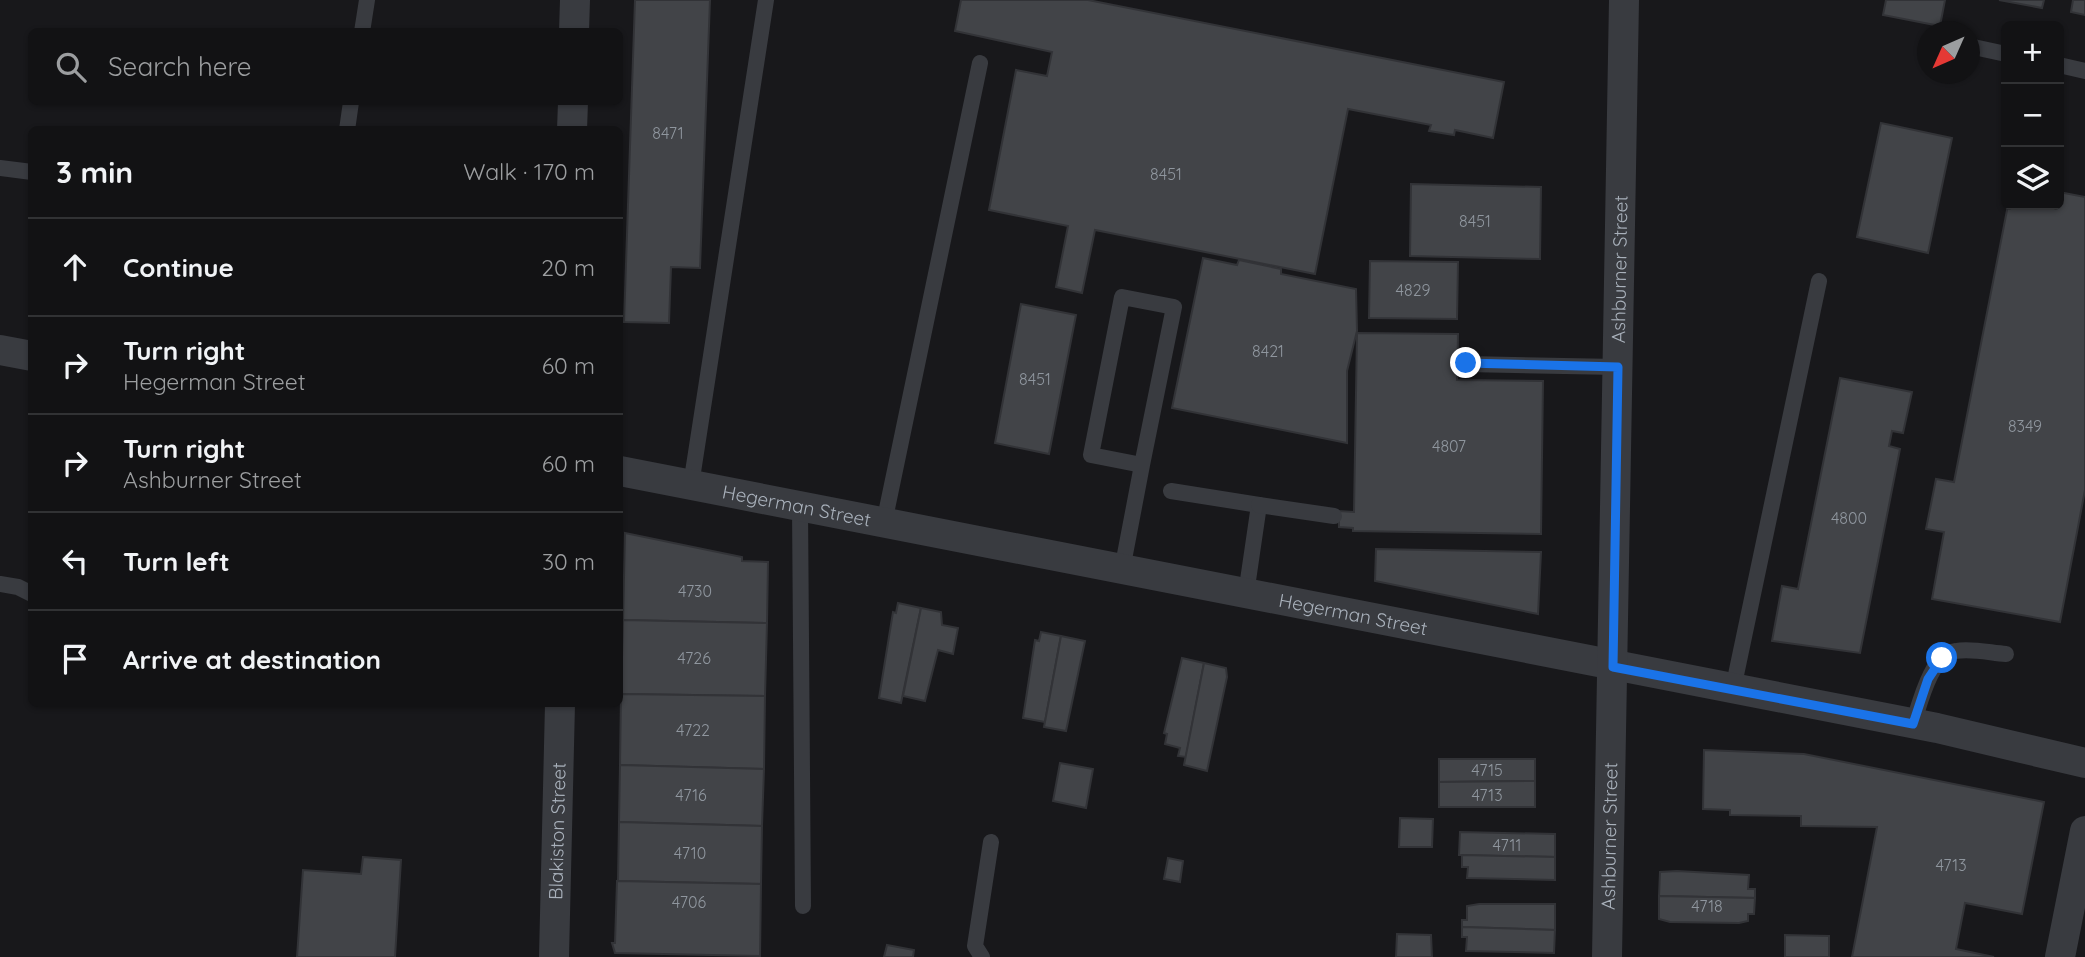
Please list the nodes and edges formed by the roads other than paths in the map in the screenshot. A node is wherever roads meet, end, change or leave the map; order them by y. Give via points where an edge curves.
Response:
1 (367, 0) edge
2 (575, 0) edge
3 (766, 0) edge
4 (1624, 0) edge
5 (363, 28) edge
6 (574, 28) edge
7 (1980, 48) edge
8 (2001, 53) edge
9 (980, 63) dead end
10 (2064, 66) edge
11 (2085, 71) edge
12 (351, 105) edge
13 (573, 105) edge
14 (348, 126) edge
15 (572, 126) edge
16 (0, 167) edge
17 (28, 171) edge
18 (1819, 281) dead end
19 (0, 350) edge
20 (28, 355) edge
21 (1466, 363) dead end
22 (1618, 367) junction
23 (1142, 465) junction
24 (623, 472) edge
25 (691, 485) junction
26 (1171, 491) dead end
27 (1259, 505) junction
28 (800, 507) junction
29 (1334, 516) dead end
30 (884, 523) junction
31 (1122, 570) junction
32 (0, 584) edge
33 (28, 592) edge
34 (1246, 594) junction
35 (2006, 654) dead end
36 (1613, 667) junction
37 (1733, 690) junction
38 (560, 707) edge
39 (1913, 724) junction
40 (2085, 763) edge
41 (2085, 831) edge
42 (991, 842) dead end
43 (803, 906) dead end
44 (554, 957) edge
45 (982, 957) edge
46 (1607, 957) edge
47 (2060, 957) edge

1 - 5 lane
2 - 6 street
3 - 25 lane
4 - 22 street, Ashburner Street
7 - 8 lane
9 - 30 lane
10 - 11 lane
12 - 14 lane
13 - 15 street
16 - 17 lane
18 - 37 lane
19 - 20 street
21 - 22 lane
22 - 36 street, Ashburner Street
23 - 23 lane via 1091,455 1122,297 1174,307
23 - 31 lane
24 - 25 street, Hegerman Street
25 - 28 street, Hegerman Street
26 - 27 lane
27 - 29 lane
27 - 34 lane
28 - 30 street, Hegerman Street
28 - 43 lane
30 - 31 street, Hegerman Street
31 - 34 street, Hegerman Street
32 - 33 lane
34 - 36 street, Hegerman Street
35 - 39 lane via 1955,650 1942,658 1928,679
36 - 37 street, Hegerman Street
36 - 46 street, Ashburner Street
37 - 39 street, Hegerman Street
38 - 44 street, Blakiston Street
39 - 40 street, Hegerman Street
41 - 47 street
42 - 45 lane via 975,946

